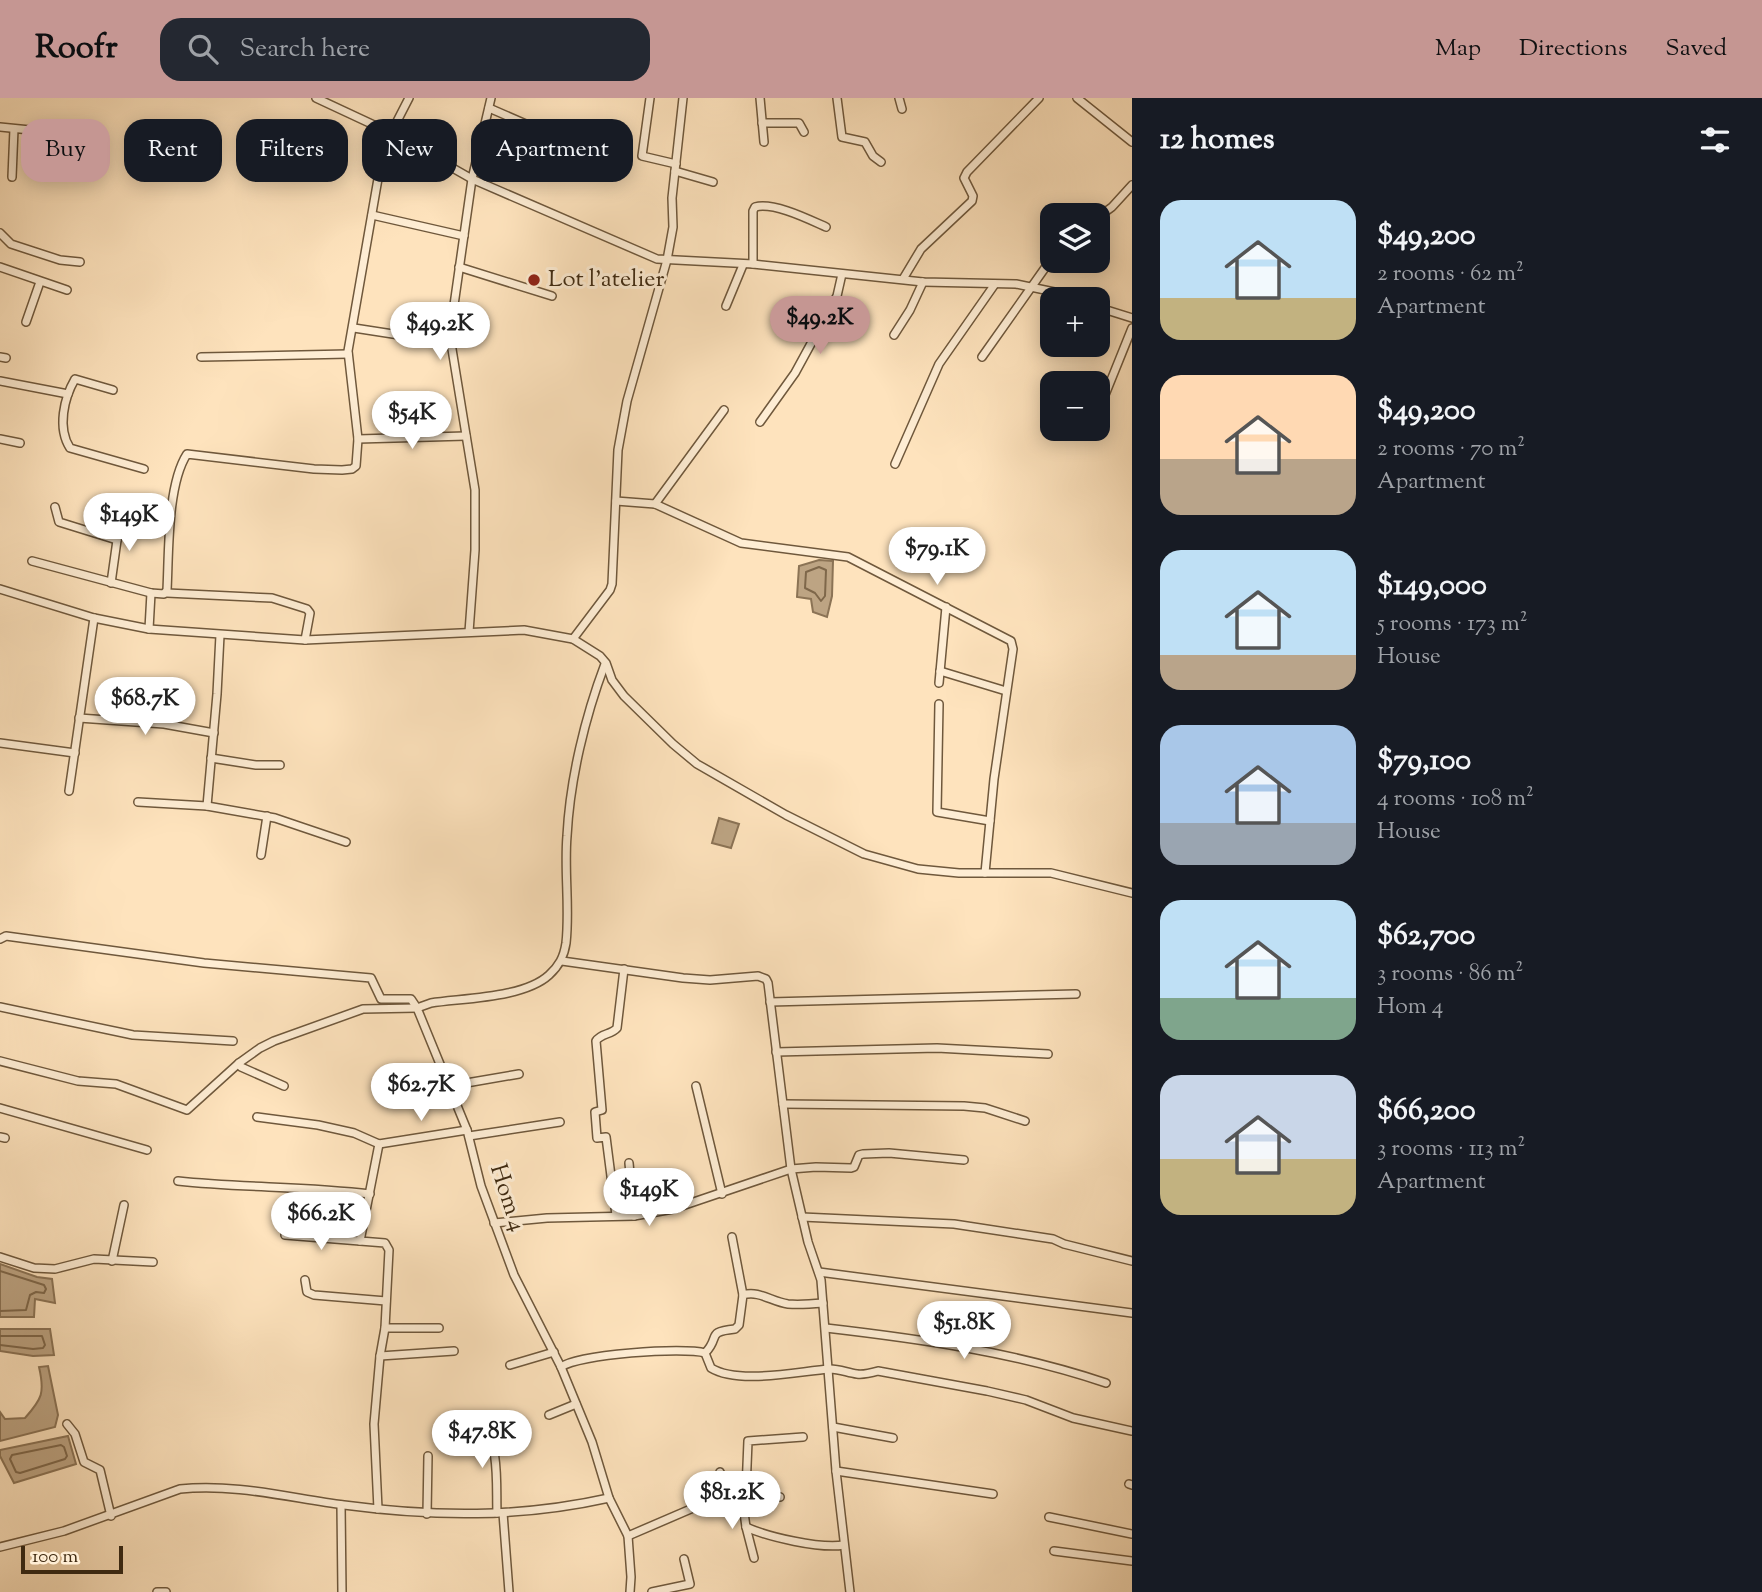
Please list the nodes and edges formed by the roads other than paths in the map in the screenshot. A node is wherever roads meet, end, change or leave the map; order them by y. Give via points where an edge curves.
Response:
1 (316, 98) edge
2 (410, 98) edge
3 (491, 98) edge
4 (649, 98) edge
5 (683, 98) edge
6 (760, 98) edge
7 (836, 98) edge
8 (900, 98) edge
9 (1039, 98) edge
10 (1077, 98) edge
11 (489, 108) junction
12 (902, 108) dead end
13 (399, 119) edge
14 (486, 119) edge
15 (514, 119) edge
16 (362, 120) edge
17 (762, 123) junction
18 (0, 127) edge
19 (14, 129) junction
20 (21, 129) edge
21 (804, 132) dead end
22 (764, 142) dead end
23 (1132, 142) edge
24 (881, 162) dead end
25 (675, 168) junction
26 (12, 177) dead end
27 (378, 182) edge
28 (472, 182) edge
29 (479, 182) edge
30 (713, 182) dead end
31 (1132, 185) edge
32 (1110, 209) edge
33 (372, 215) junction
34 (826, 227) dead end
35 (2, 234) edge
36 (464, 236) junction
37 (0, 244) edge
38 (667, 260) junction
39 (80, 262) dead end
40 (753, 264) junction
41 (743, 265) junction
42 (0, 267) edge
43 (459, 267) junction
44 (1041, 273) edge
45 (842, 274) junction
46 (903, 279) junction
47 (40, 282) junction
48 (923, 282) junction
49 (995, 284) junction
50 (1031, 286) junction
51 (1040, 289) edge
52 (67, 290) dead end
53 (552, 296) dead end
54 (726, 306) dead end
55 (1110, 311) edge
56 (1132, 318) edge
57 (26, 322) dead end
58 (354, 328) junction
59 (1132, 328) edge
60 (894, 335) dead end
61 (451, 343) junction
62 (348, 354) junction
63 (982, 357) dead end
64 (201, 358) dead end
65 (0, 381) edge
66 (1110, 383) edge
67 (113, 390) dead end
68 (68, 394) junction
69 (724, 410) dead end
70 (760, 422) dead end
71 (466, 436) junction
72 (0, 439) edge
73 (358, 439) junction
74 (20, 443) dead end
75 (895, 464) dead end
76 (144, 469) dead end
77 (615, 501) junction
78 (654, 504) junction
79 (55, 507) dead end
80 (120, 519) dead end
81 (117, 540) junction
82 (32, 561) dead end
83 (111, 583) junction
84 (0, 589) edge
85 (151, 593) junction
86 (167, 593) junction
87 (946, 607) junction
88 (94, 618) junction
89 (149, 629) junction
90 (469, 632) junction
91 (220, 635) junction
92 (573, 639) junction
93 (305, 640) junction
94 (606, 663) junction
95 (940, 671) junction
96 (939, 683) dead end
97 (1006, 691) junction
98 (939, 704) dead end
99 (79, 718) junction
100 (214, 733) junction
101 (0, 743) edge
102 (75, 753) junction
103 (211, 758) junction
104 (280, 765) dead end
105 (69, 791) dead end
106 (138, 802) dead end
107 (207, 806) junction
108 (267, 816) junction
109 (990, 821) junction
110 (346, 842) dead end
111 (261, 855) dead end
112 (985, 873) junction
113 (1132, 893) edge
114 (0, 939) edge
115 (562, 961) junction
116 (624, 969) junction
117 (1076, 994) dead end
118 (382, 999) junction
119 (770, 1002) junction
120 (0, 1007) edge
121 (417, 1008) junction
122 (385, 1009) junction
123 (233, 1041) dead end
124 (776, 1052) junction
125 (1048, 1054) dead end
126 (0, 1061) edge
127 (239, 1063) junction
128 (519, 1074) dead end
129 (284, 1086) dead end
130 (449, 1086) junction
131 (696, 1086) dead end
132 (783, 1104) junction
133 (0, 1108) edge
134 (257, 1117) dead end
135 (1025, 1121) dead end
136 (560, 1122) dead end
137 (468, 1133) junction
138 (379, 1144) junction
139 (147, 1150) dead end
140 (964, 1160) dead end
141 (629, 1163) dead end
142 (791, 1169) junction
143 (178, 1181) dead end
144 (370, 1194) junction
145 (722, 1194) junction
146 (124, 1205) dead end
147 (616, 1216) junction
148 (634, 1216) junction
149 (802, 1217) junction
150 (494, 1223) junction
151 (285, 1235) dead end
152 (732, 1237) dead end
153 (360, 1241) junction
154 (0, 1257) edge
155 (112, 1261) junction
156 (1132, 1261) edge
157 (153, 1262) dead end
158 (819, 1272) junction
159 (305, 1280) dead end
160 (743, 1296) junction
161 (387, 1301) junction
162 (823, 1303) junction
163 (1132, 1313) edge
164 (385, 1328) junction
165 (439, 1328) dead end
166 (826, 1328) junction
167 (454, 1351) dead end
168 (554, 1352) junction
169 (705, 1353) junction
170 (380, 1356) junction
171 (510, 1365) dead end
172 (561, 1367) junction
173 (829, 1369) junction
174 (1106, 1383) dead end
175 (576, 1404) junction
176 (549, 1415) dead end
177 (481, 1421) dead end
178 (66, 1424) dead end
179 (834, 1427) junction
180 (1132, 1431) edge
181 (803, 1437) dead end
182 (893, 1438) dead end
183 (428, 1456) dead end
184 (836, 1471) junction
185 (720, 1472) dead end
186 (993, 1494) dead end
187 (728, 1497) junction
188 (743, 1497) junction
189 (780, 1497) dead end
190 (609, 1498) junction
191 (341, 1504) junction
192 (378, 1509) junction
193 (500, 1513) junction
194 (428, 1514) junction
195 (111, 1516) junction
196 (1049, 1517) dead end
197 (746, 1527) junction
198 (1132, 1534) edge
199 (628, 1536) junction
200 (844, 1545) junction
201 (0, 1548) edge
202 (1054, 1551) dead end
203 (754, 1558) dead end
204 (684, 1559) dead end
205 (1132, 1561) edge
206 (157, 1592) edge
207 (166, 1592) edge
208 (342, 1592) edge
209 (509, 1592) edge
210 (630, 1592) edge
211 (652, 1592) edge
212 (850, 1592) edge

1 - 16 street
2 - 13 street
3 - 11 street
4 - 25 street via 642,156
5 - 25 street
6 - 17 street
7 - 24 street via 842,137 864,142
8 - 12 street
9 - 46 street via 967,172 965,184 972,201 922,248
10 - 23 street
11 - 14 street
11 - 15 street
17 - 21 street via 799,123
17 - 22 street
18 - 19 street
19 - 20 street
19 - 26 street
25 - 30 street
25 - 38 street via 674,227
27 - 33 street
28 - 36 street
29 - 38 street
31 - 32 street
33 - 36 street
33 - 58 street
34 - 40 street via 792,213 755,208
35 - 37 street
35 - 39 street via 11,244
36 - 43 street
38 - 41 street
38 - 77 street via 626,401
40 - 41 street
40 - 45 street
41 - 54 street
42 - 47 street
43 - 53 street
43 - 61 street
44 - 50 street
45 - 46 street
45 - 70 street via 836,296 795,373
46 - 48 street
47 - 52 street
47 - 57 street
48 - 49 street
48 - 60 street
49 - 50 street
49 - 75 street via 939,364
50 - 51 street
50 - 63 street
55 - 56 street
58 - 61 street
58 - 62 street
59 - 66 street
61 - 71 street
62 - 64 street
62 - 73 street
65 - 68 street
67 - 68 street via 75,379
68 - 76 street via 63,420 70,448
69 - 78 street
71 - 73 street
71 - 90 street via 475,490
72 - 74 street
73 - 86 street via 356,466 342,470 185,455 171,513
77 - 78 street
77 - 92 street via 610,590
78 - 87 street via 741,543 848,557
79 - 81 street via 59,522
80 - 81 street
81 - 83 street
82 - 83 street
83 - 85 street
84 - 88 street
85 - 86 street
85 - 89 street
86 - 93 street via 272,598 307,609
87 - 95 street
87 - 97 street via 1011,641
88 - 89 street
88 - 99 street
89 - 91 street
90 - 92 street via 524,630
90 - 93 street
91 - 93 street
91 - 100 street
92 - 94 street
94 - 112 street via 624,696 673,744 743,791 864,854 918,869
94 - 115 street via 572,793
95 - 96 street
95 - 97 street
97 - 109 street
98 - 109 street via 937,812
99 - 100 street
99 - 102 street
100 - 103 street
101 - 102 street
102 - 105 street
103 - 104 street
103 - 107 street
106 - 107 street
107 - 108 street
108 - 110 street
108 - 111 street
109 - 112 street
112 - 113 street via 1051,873
114 - 118 street via 6,936 204,964 372,978
115 - 116 street
115 - 121 street via 547,977 522,990
116 - 119 street via 710,980 758,976 768,983
116 - 147 street via 617,1028 596,1041 602,1110 595,1112 597,1138 606,1137
117 - 119 street
118 - 121 street via 411,999
118 - 122 street
119 - 124 street
120 - 123 street via 133,1035
121 - 122 street
121 - 130 street, Hom 4
122 - 127 street via 363,1009 297,1033 260,1048
124 - 125 street via 937,1048
124 - 132 street
126 - 127 street via 78,1081 116,1084 187,1110
127 - 129 street
128 - 130 street
130 - 137 street, Hom 4
131 - 145 street
132 - 135 street via 964,1106
132 - 142 street
133 - 139 street
134 - 138 street via 336,1129
136 - 137 street
137 - 138 street
137 - 150 street, Hom 4
138 - 144 street
140 - 142 street via 890,1153 859,1155 850,1168
141 - 148 street
142 - 145 street
142 - 149 street
143 - 144 street
144 - 153 street
145 - 148 street
146 - 155 street
147 - 148 street
147 - 150 street
149 - 156 street via 954,1224 1053,1240
149 - 158 street
150 - 168 street, Hom 4 via 514,1275
151 - 153 street
152 - 160 street
153 - 161 street via 388,1245
154 - 155 street via 55,1269 94,1259
155 - 157 street
158 - 162 street
158 - 163 street
159 - 161 street via 307,1292 314,1295
160 - 162 street via 758,1294 788,1304
160 - 169 street via 738,1325 720,1330
161 - 164 street
162 - 166 street
164 - 165 street
164 - 170 street
166 - 173 street
166 - 174 street via 977,1348
167 - 170 street
168 - 171 street
168 - 172 street, Hom 4
169 - 172 street via 583,1358
169 - 173 street via 711,1368 720,1372 790,1375
170 - 192 street via 374,1424
172 - 175 street, Hom 4
173 - 179 street
173 - 180 street via 855,1374 878,1371 987,1391
175 - 176 street
175 - 190 street, Hom 4
177 - 193 street via 496,1461
178 - 195 street via 75,1434 84,1462 100,1470
179 - 182 street
179 - 184 street
181 - 188 street via 748,1441
183 - 194 street
184 - 186 street
184 - 200 street
185 - 187 street
187 - 188 street
187 - 199 street
188 - 189 street
188 - 197 street
190 - 193 street via 563,1508
190 - 199 street, Hom 4
191 - 192 street
191 - 195 street via 193,1488
191 - 208 street
192 - 194 street
193 - 194 street
193 - 209 street
195 - 201 street
196 - 198 street
197 - 200 street via 817,1546
197 - 203 street
199 - 210 street, Hom 4
200 - 212 street
202 - 205 street
204 - 211 street via 690,1584
206 - 207 street

